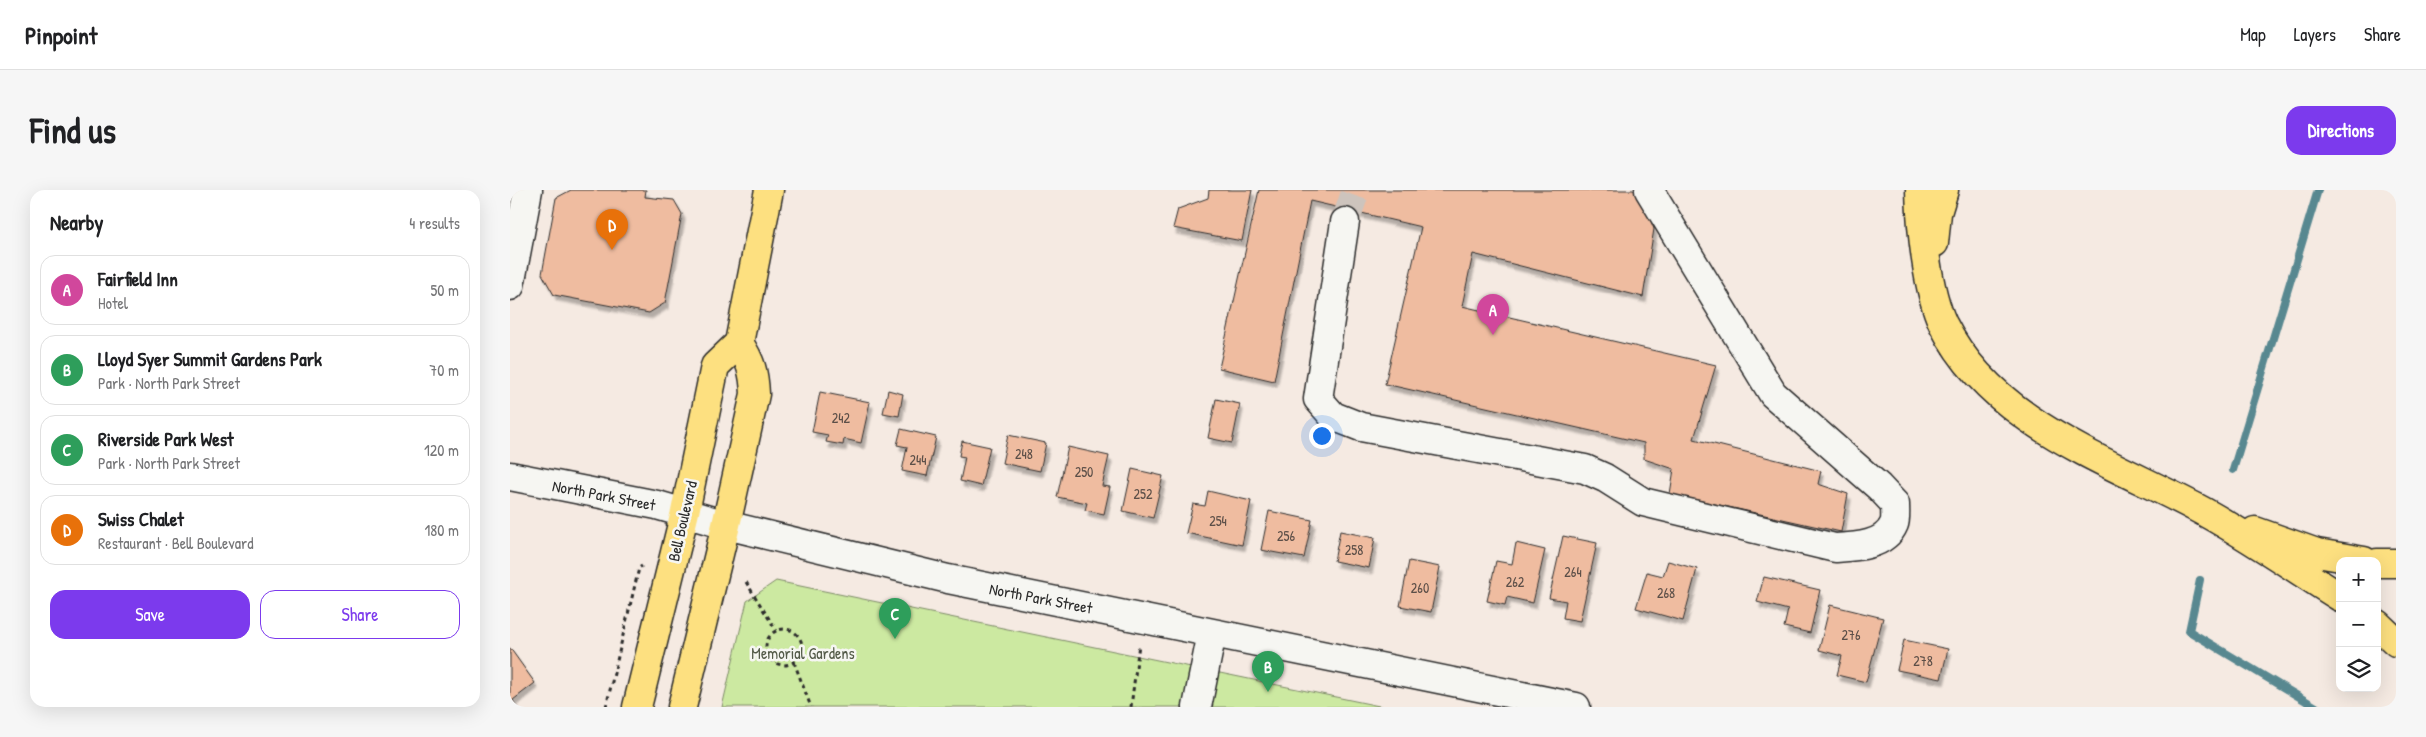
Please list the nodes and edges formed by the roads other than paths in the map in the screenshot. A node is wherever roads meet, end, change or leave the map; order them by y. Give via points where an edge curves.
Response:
1 (528, 190) edge
2 (769, 190) edge
3 (1650, 190) edge
4 (1920, 190) edge
5 (1944, 190) edge
6 (1345, 222) tunnel mouth
7 (510, 286) edge
8 (1933, 292) junction
9 (739, 343) junction
10 (510, 476) edge
11 (2197, 508) junction
12 (684, 512) junction
13 (726, 525) junction
14 (2340, 557) edge
15 (2381, 563) edge
16 (2396, 564) edge
17 (2336, 595) edge
18 (2381, 628) edge
19 (1212, 633) junction
20 (2396, 642) edge
21 (637, 707) edge
22 (682, 707) edge
23 (1197, 707) edge
24 (1576, 707) edge

1 - 7 street
2 - 9 main road
3 - 6 street via 1773,394 1895,504 1894,523 1886,536 1864,546 1835,548 1643,502 1585,469 1361,428 1333,416 1318,399
4 - 8 main road
5 - 8 main road via 1937,214
8 - 11 main road via 1942,322 1958,350 1974,372 2000,397 2032,422
9 - 12 main road, Bell Boulevard via 715,366
9 - 13 main road via 750,361 756,394
10 - 12 street, North Park Street
11 - 14 main road via 2317,553
11 - 17 main road
12 - 13 street, North Park Street
12 - 21 main road, Bell Boulevard
13 - 19 street, North Park Street via 948,580
13 - 22 main road
15 - 16 main road
18 - 20 main road
19 - 23 street
19 - 24 street, North Park Street

